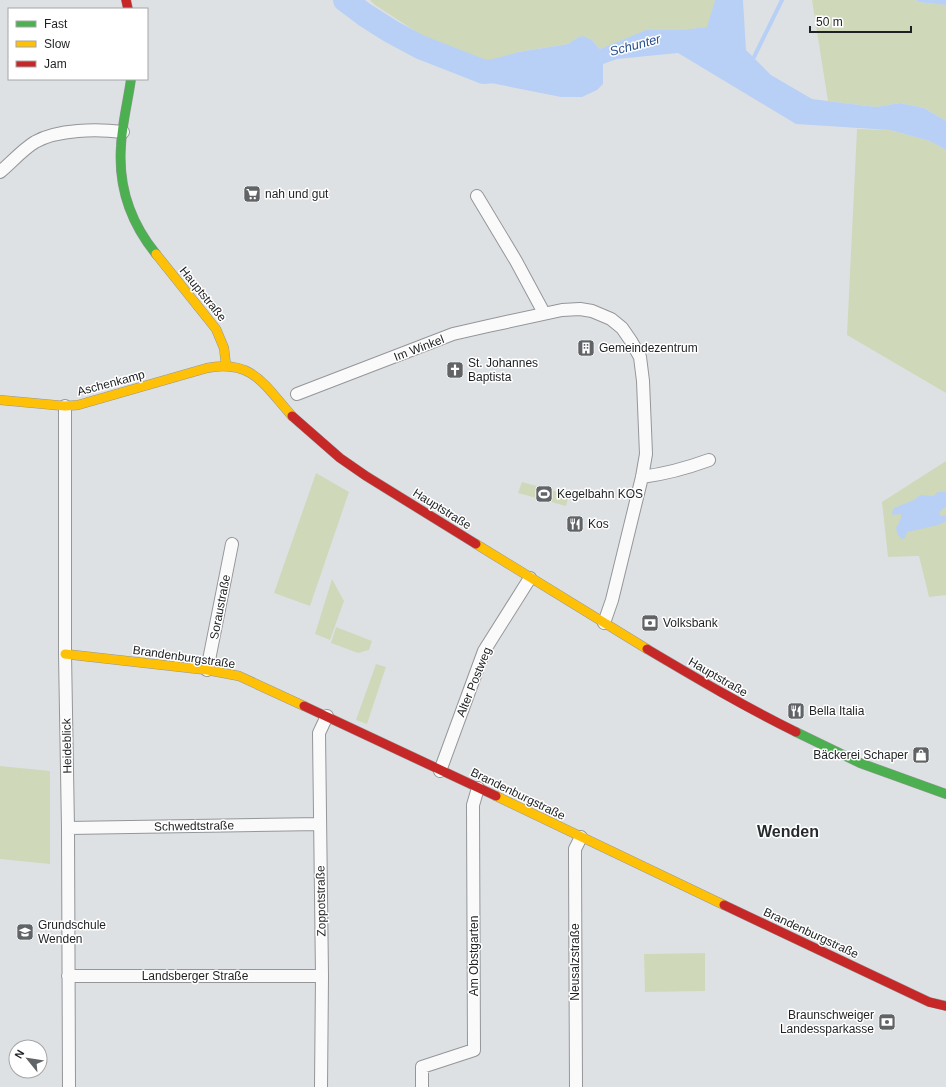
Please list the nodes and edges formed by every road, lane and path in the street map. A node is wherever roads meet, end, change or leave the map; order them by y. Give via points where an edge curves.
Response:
1 (131, 80) edge
2 (123, 132) junction
3 (0, 172) edge
4 (477, 196) dead end
5 (544, 313) junction
6 (226, 365) junction
7 (297, 394) dead end
8 (0, 400) edge
9 (65, 406) junction
10 (709, 460) dead end
11 (642, 477) junction
12 (232, 544) dead end
13 (530, 578) junction
14 (604, 623) junction
15 (65, 654) junction
16 (207, 670) junction
17 (327, 716) junction
18 (440, 771) junction
19 (478, 788) junction
20 (946, 794) edge
21 (320, 824) junction
22 (68, 828) junction
23 (581, 837) junction
24 (68, 976) junction
25 (322, 976) junction
26 (946, 1006) edge
27 (69, 1087) edge
28 (321, 1087) edge
29 (422, 1087) edge
30 (576, 1087) edge

1 - 2 street, Hauptstraße
2 - 3 street via 105,130 48,136 27,148
2 - 6 street, Hauptstraße via 122,177 133,219 151,249 216,328 223,343
4 - 5 street
5 - 7 street, Im Winkel via 453,334
5 - 11 street, Im Winkel via 580,309 603,314 622,328 640,356 646,454
6 - 9 street, Aschenkamp via 206,368 87,403
6 - 13 street, Hauptstraße via 242,368 254,375 301,425 340,458
8 - 9 street, Aschenkamp
9 - 15 street, Heideblick
10 - 11 street via 660,475
11 - 14 street, Im Winkel
12 - 16 street, Soraustraße
13 - 14 street, Hauptstraße
13 - 18 street, Alter Postweg via 484,651
14 - 20 street, Hauptstraße via 767,718 860,763
15 - 16 street, Brandenburgstraße
15 - 22 street, Heideblick
16 - 17 street, Brandenburgstraße via 239,676
17 - 18 street, Brandenburgstraße
17 - 21 street, Zoppotstraße via 319,733
18 - 19 street, Brandenburgstraße
19 - 23 street, Brandenburgstraße
19 - 29 street, Am Obstgarten via 473,805 474,1050 422,1067
21 - 22 street, Schwedtstraße
21 - 25 street, Zoppotstraße
22 - 24 street, Heideblick
23 - 26 street, Brandenburgstraße via 930,1002
23 - 30 street, Neusalzstraße via 575,849 574,860
24 - 25 street, Landsberger Straße
24 - 27 street, Heideblick
25 - 28 street, Zoppotstraße

